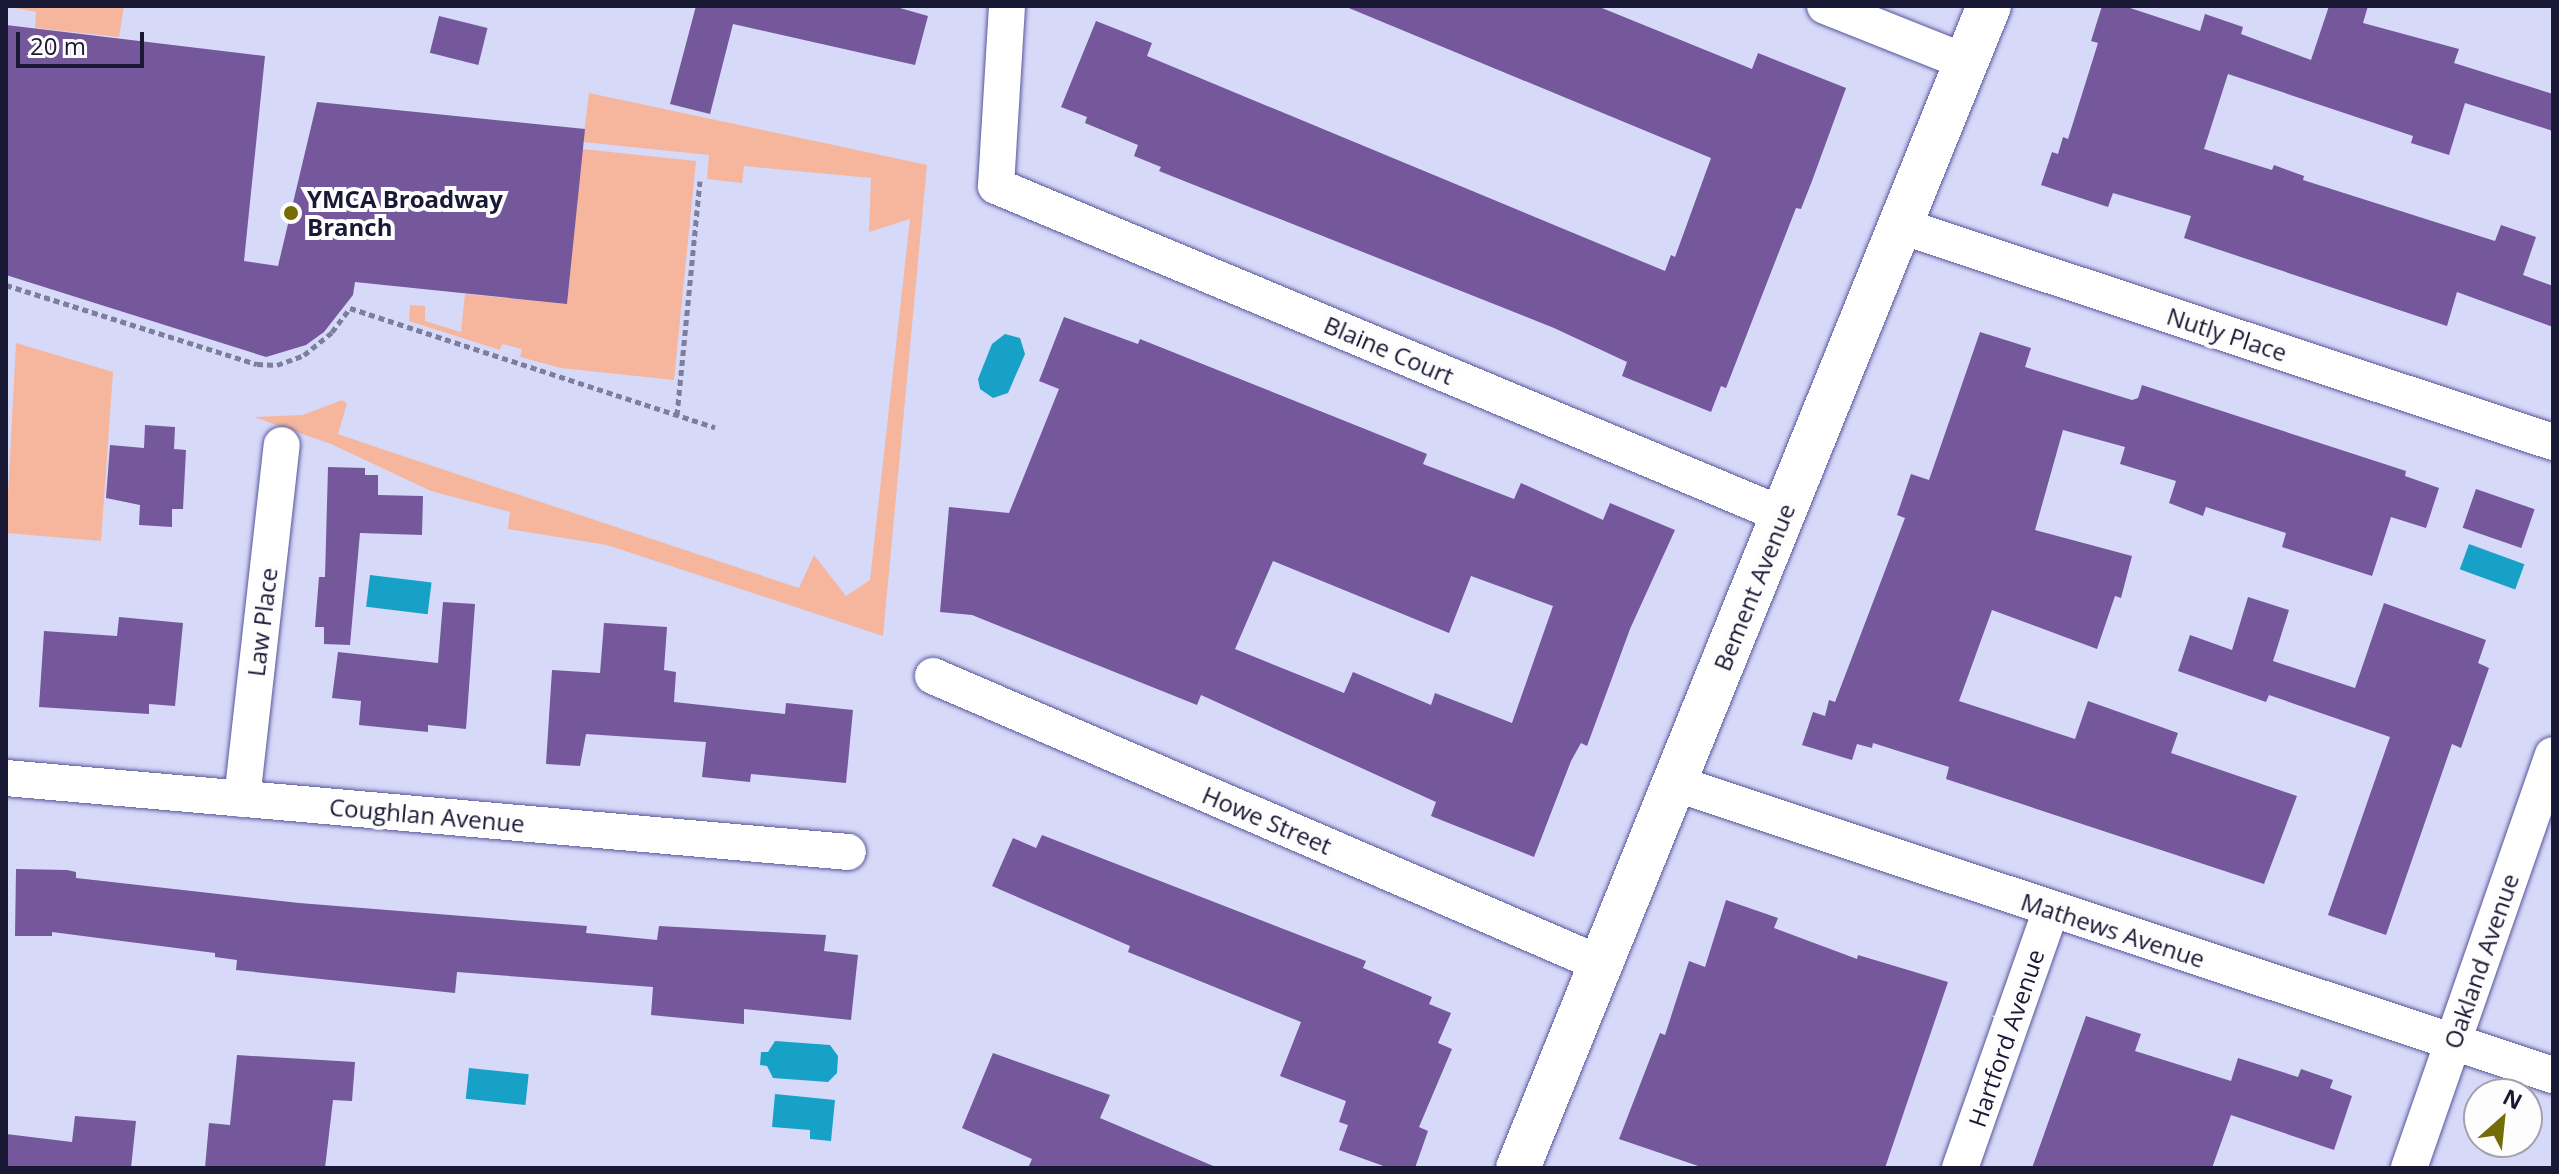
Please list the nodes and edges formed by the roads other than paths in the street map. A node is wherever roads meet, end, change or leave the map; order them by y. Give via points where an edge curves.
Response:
1 (1007, 6) edge
2 (1825, 6) edge
3 (1989, 6) edge
4 (1966, 62) junction
5 (1901, 226) junction
6 (2553, 442) edge
7 (282, 445) dead end
8 (1783, 515) junction
9 (933, 676) dead end
10 (2553, 755) edge
11 (6, 778) edge
12 (1674, 783) junction
13 (242, 799) junction
14 (848, 852) dead end
15 (2051, 909) junction
16 (1601, 964) junction
17 (2453, 1043) junction
18 (2553, 1075) edge
19 (1518, 1168) edge
20 (1960, 1168) edge
21 (2409, 1168) edge

1 - 8 street, Blaine Court via 996,186
2 - 4 street
3 - 4 street, Bement Avenue
4 - 5 street, Bement Avenue
5 - 6 street, Nutly Place
5 - 8 street, Bement Avenue
7 - 13 street, Law Place
8 - 12 street, Bement Avenue
9 - 16 street, Howe Street
10 - 17 street, Oakland Avenue
11 - 13 street, Coughlan Avenue
12 - 15 street, Mathews Avenue
12 - 16 street, Bement Avenue
13 - 14 street, Coughlan Avenue
15 - 17 street, Mathews Avenue
15 - 20 street, Hartford Avenue
16 - 19 street, Bement Avenue
17 - 18 street, Mathews Avenue
17 - 21 street, Oakland Avenue

